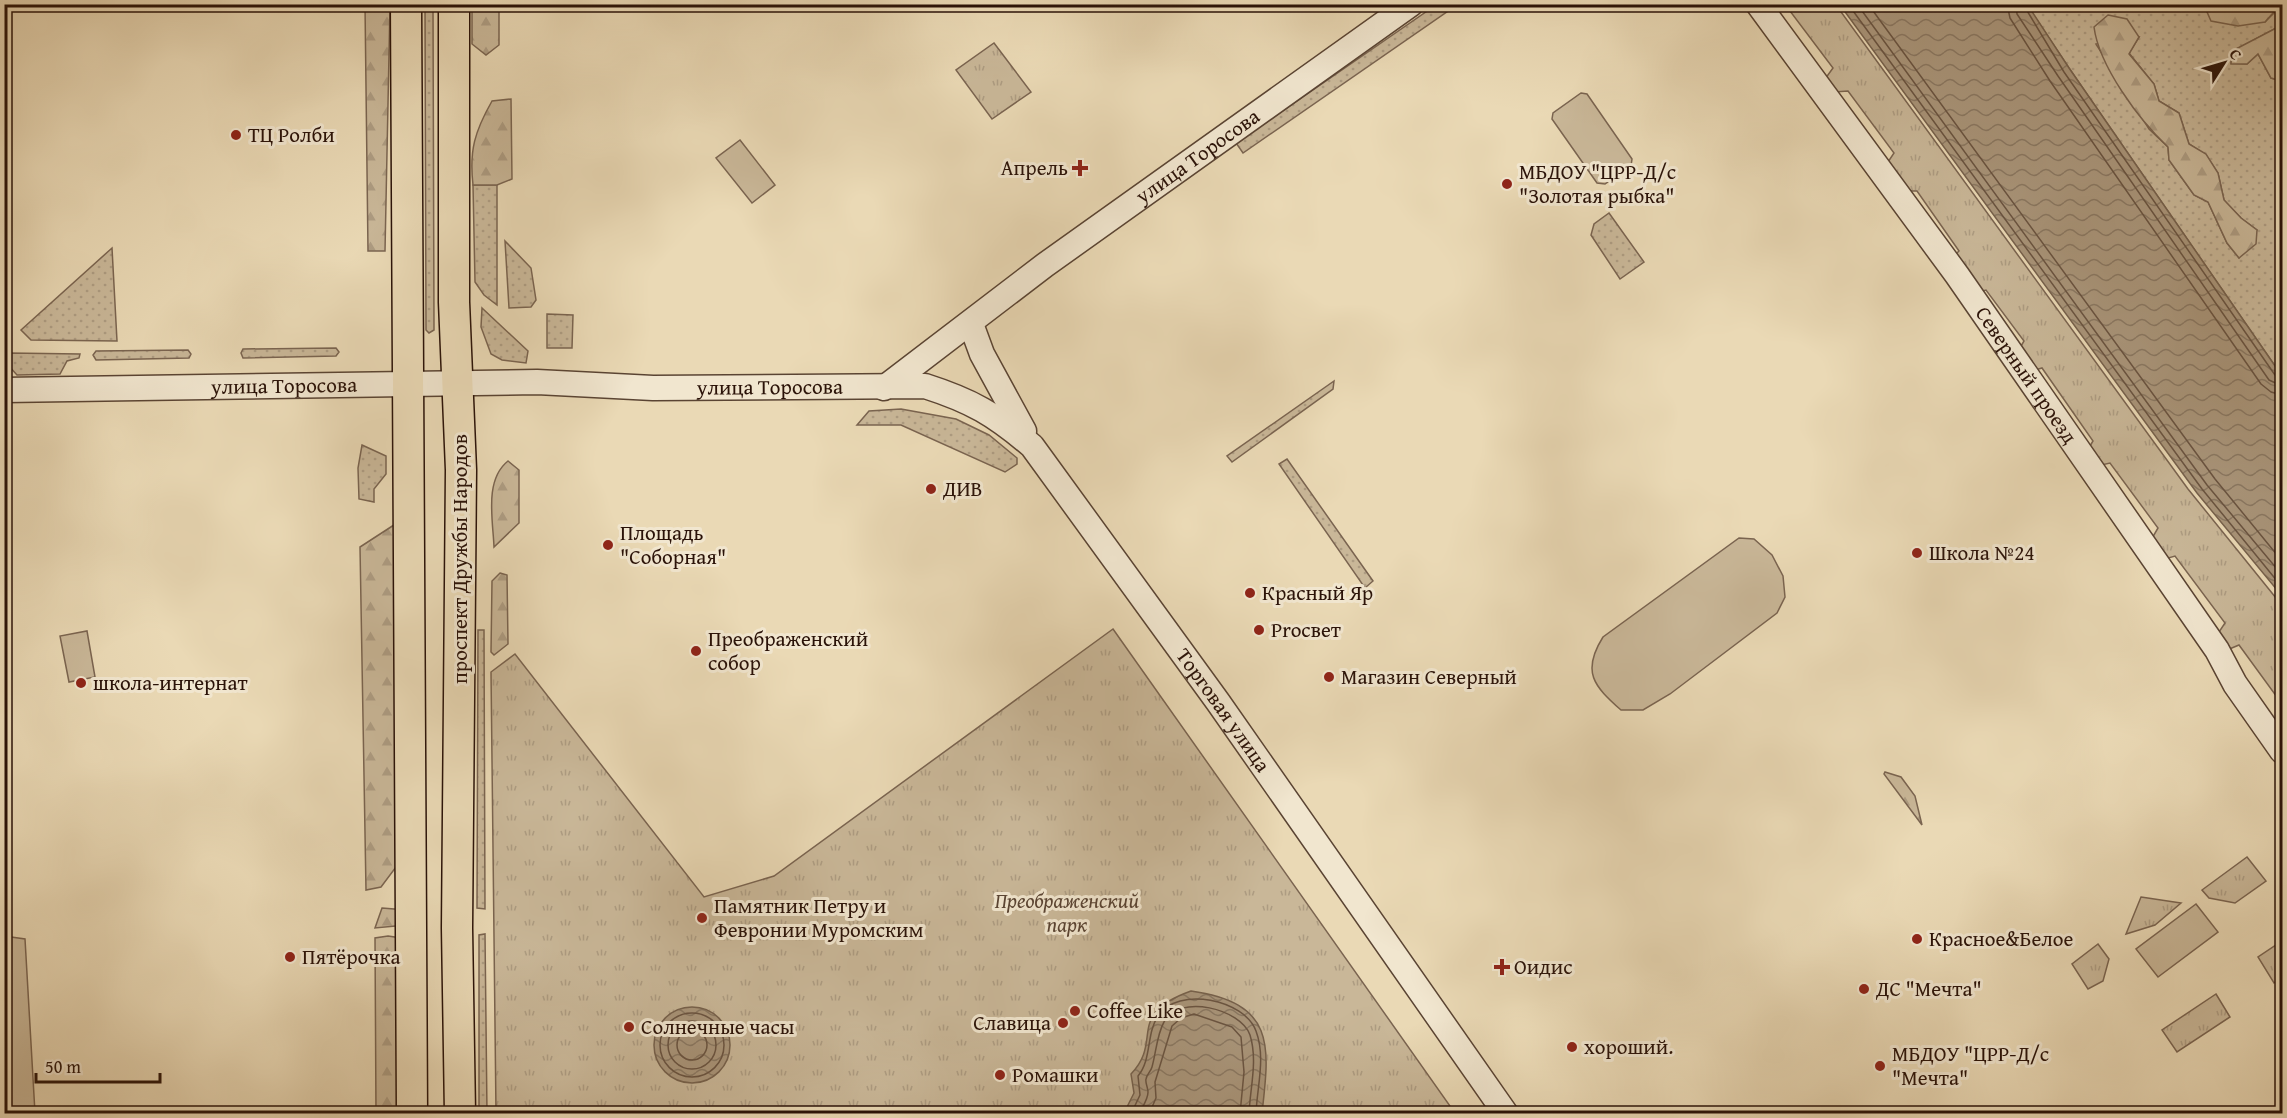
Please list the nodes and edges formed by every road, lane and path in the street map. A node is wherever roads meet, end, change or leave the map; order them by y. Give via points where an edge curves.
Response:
1 (406, 4) edge
2 (454, 4) edge
3 (1411, 4) edge
4 (1758, 4) edge
5 (971, 324) junction
6 (928, 356) junction
7 (459, 383) junction
8 (408, 384) junction
9 (925, 386) junction
10 (884, 388) junction
11 (4, 390) edge
12 (1032, 446) junction
13 (2283, 751) edge
14 (412, 1113) edge
15 (460, 1113) edge
16 (1506, 1113) edge

1 - 8 main road
2 - 7 main road, проспект Дружбы Народов via 454,302
3 - 5 street, улица Торосова via 1045,265
4 - 13 street, Северный проезд via 1957,275
5 - 6 street, улица Торосова
5 - 9 street
5 - 12 street via 982,354
6 - 9 street via 923,373
6 - 10 street, улица Торосова
7 - 8 street, улица Торосова
7 - 10 street, улица Торосова
7 - 15 main road, проспект Дружбы Народов
8 - 11 street, улица Торосова
8 - 14 main road
9 - 10 street, Торговая улица
9 - 12 street, Торговая улица via 998,417
12 - 16 street, Торговая улица via 1218,702

